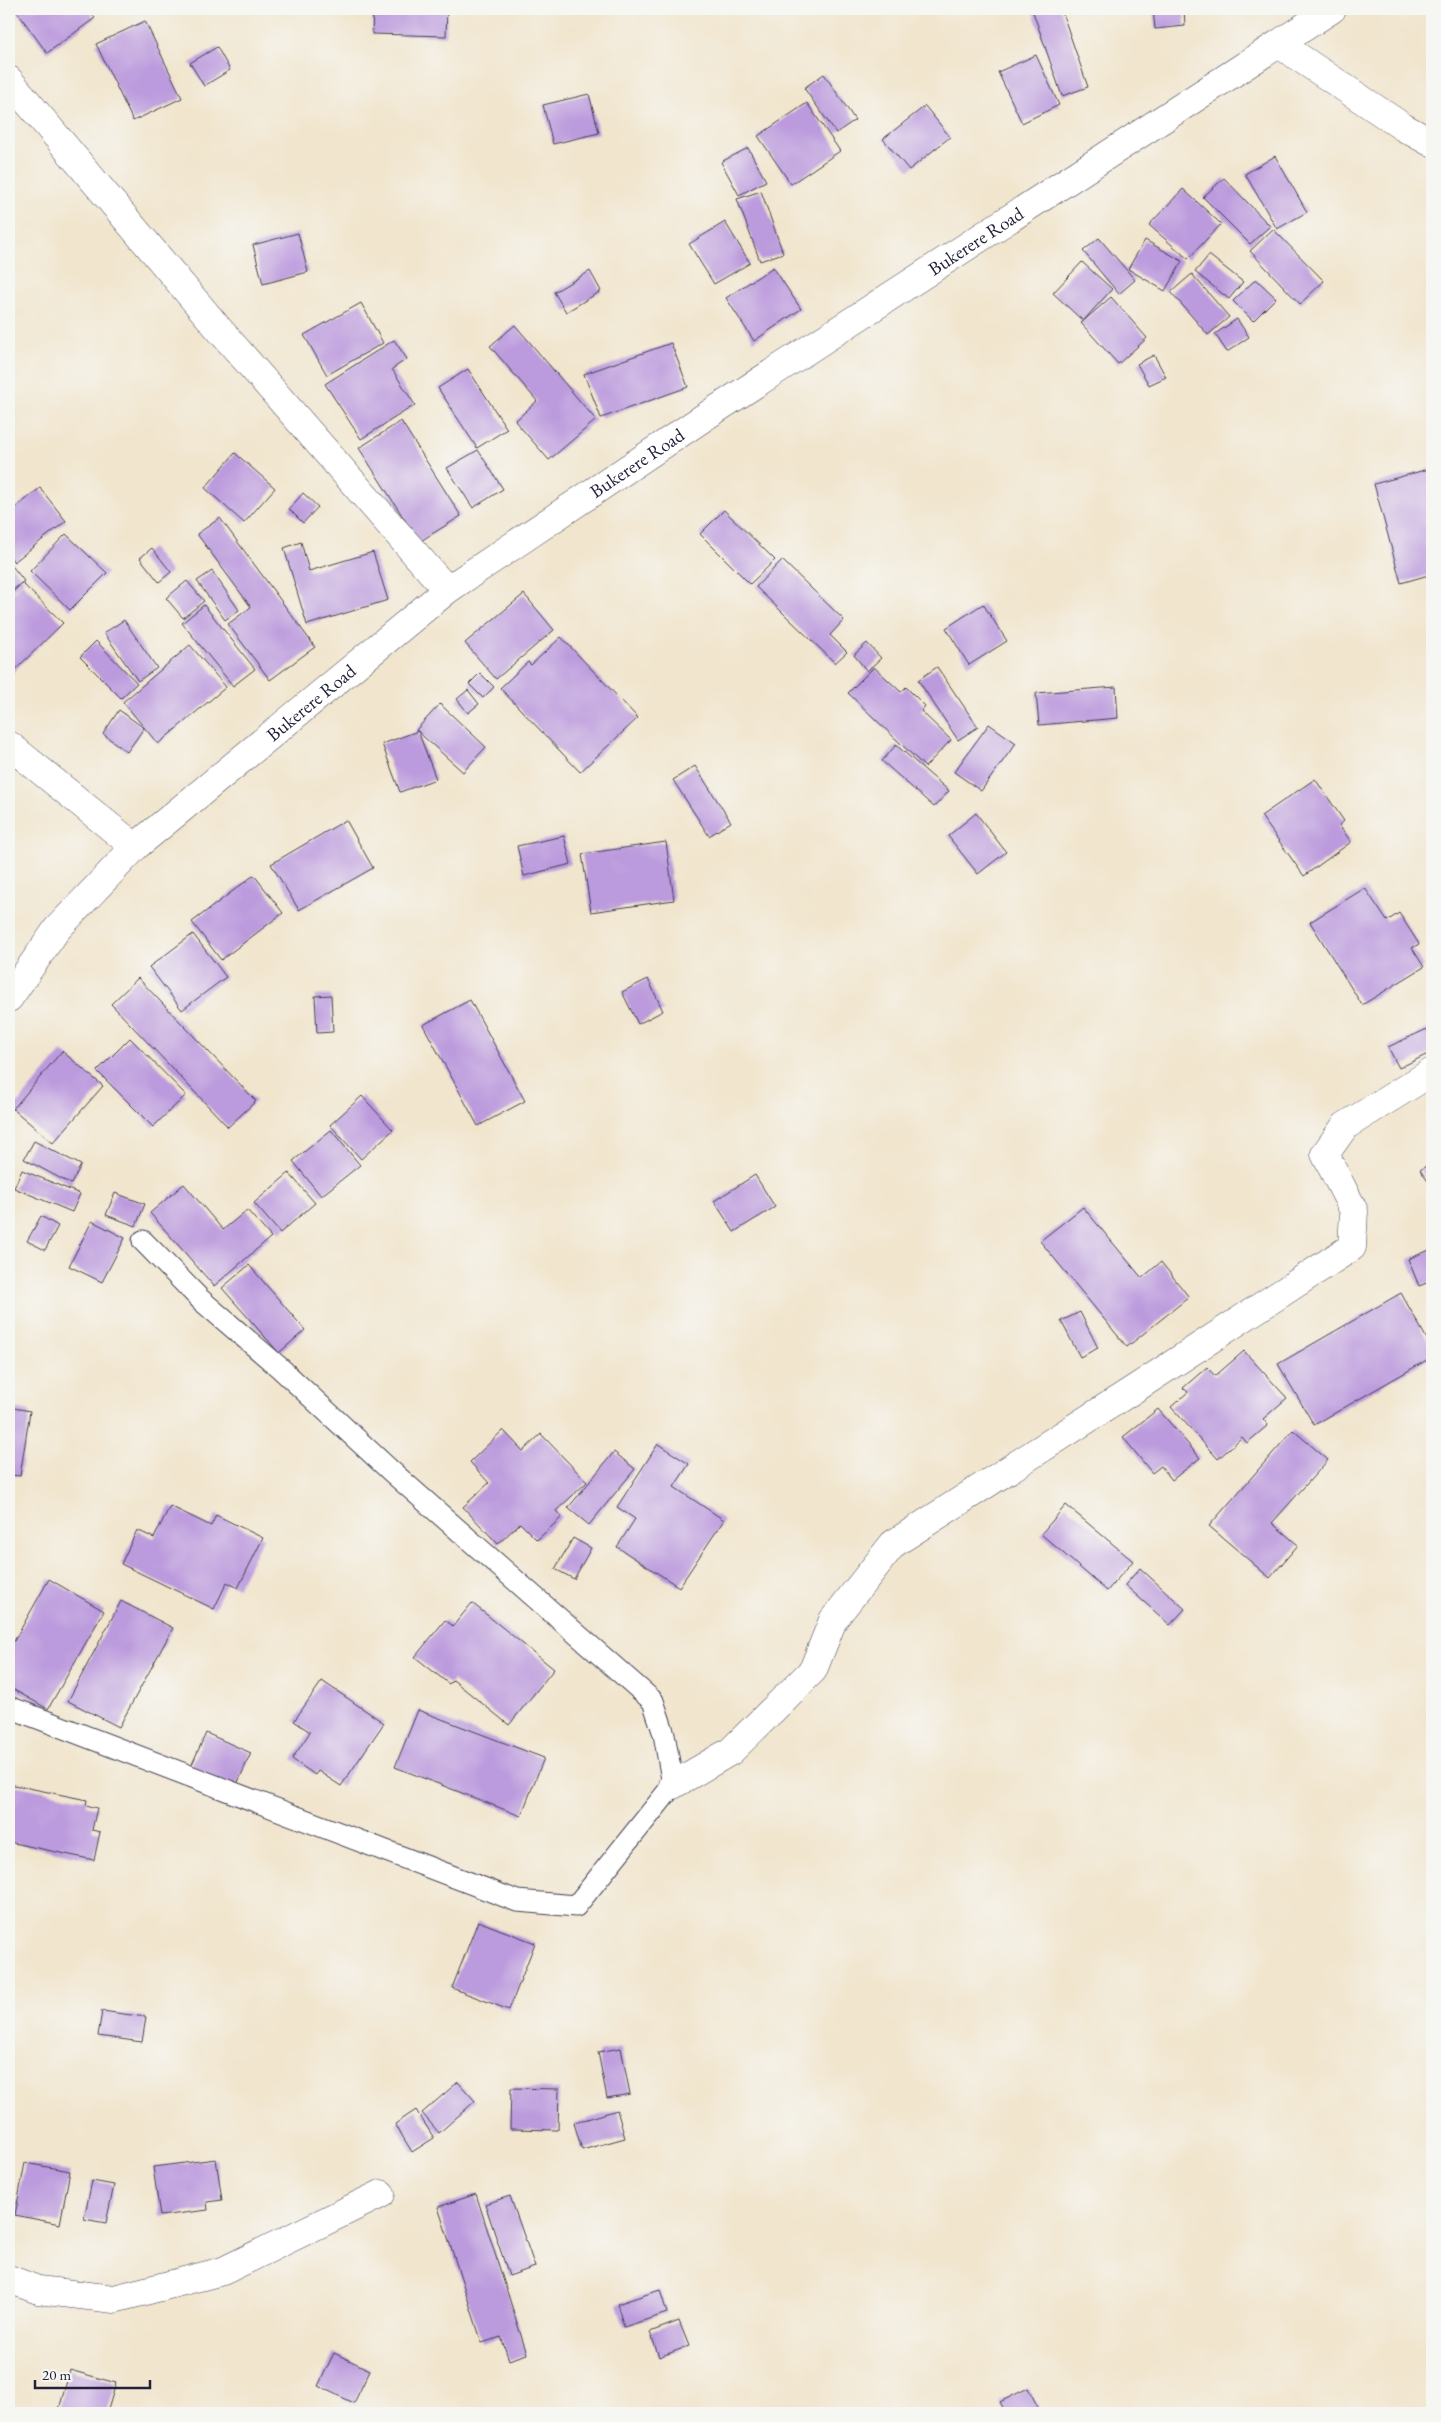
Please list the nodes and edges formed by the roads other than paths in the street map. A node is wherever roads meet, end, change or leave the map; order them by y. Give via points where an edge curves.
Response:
1 (1332, 9) edge
2 (1279, 44) junction
3 (9, 80) edge
4 (1432, 143) edge
5 (447, 590) junction
6 (9, 745) edge
7 (134, 848) junction
8 (9, 998) edge
9 (1432, 1072) edge
10 (143, 1242) dead end
11 (9, 1707) edge
12 (673, 1784) junction
13 (381, 2194) dead end
14 (9, 2279) edge

1 - 2 street, Bukerere Road
2 - 4 street via 1403,128
2 - 5 street, Bukerere Road via 706,416
3 - 5 street via 218,328
5 - 7 street, Bukerere Road
6 - 7 street
7 - 8 street, Bukerere Road via 57,929
9 - 12 street via 1345,1126 1325,1154 1354,1211 1352,1247 893,1544 833,1620 813,1670 731,1751
10 - 12 lane via 201,1300 392,1472 653,1701 664,1734
11 - 12 lane via 517,1901 576,1906
13 - 14 street via 223,2271 114,2299 38,2290

